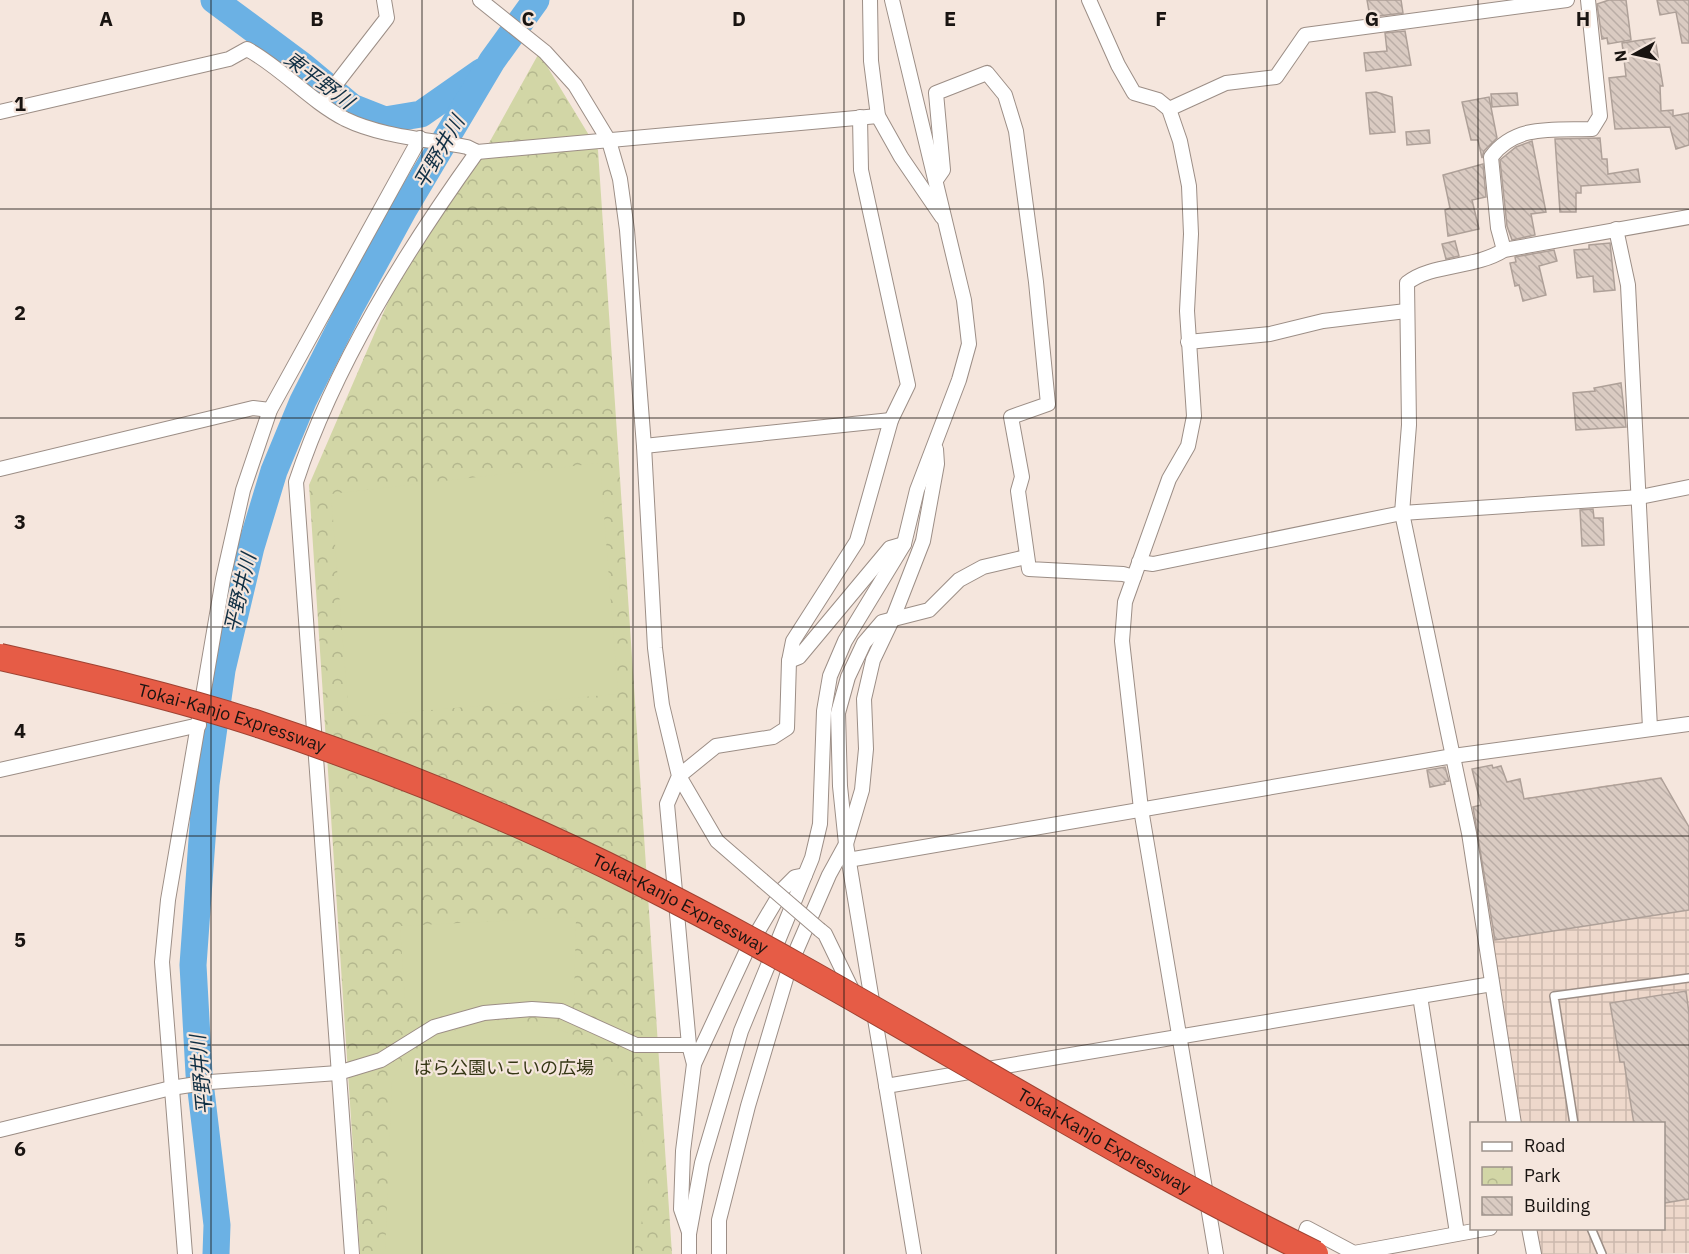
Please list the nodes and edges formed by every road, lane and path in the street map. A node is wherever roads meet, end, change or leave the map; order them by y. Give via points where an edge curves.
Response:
1 (384, 0) edge
2 (480, 0) edge
3 (870, 0) edge
4 (892, 0) edge
5 (1089, 0) edge
6 (1567, 0) edge
7 (1588, 0) edge
8 (325, 99) junction
9 (1169, 109) junction
10 (0, 112) edge
11 (878, 116) junction
12 (860, 117) junction
13 (422, 138) junction
14 (609, 141) junction
15 (472, 149) junction
16 (936, 180) junction
17 (1689, 217) edge
18 (946, 224) junction
19 (1616, 229) junction
20 (1504, 250) junction
21 (1406, 311) junction
22 (1188, 342) junction
23 (270, 410) junction
24 (891, 420) junction
25 (935, 444) junction
26 (644, 446) junction
27 (0, 469) edge
28 (1689, 487) edge
29 (1640, 497) junction
30 (1402, 513) junction
31 (904, 544) junction
32 (1026, 557) junction
33 (1139, 562) junction
34 (1134, 577) junction
35 (893, 618) junction
36 (0, 657) edge
37 (789, 661) junction
38 (831, 712) junction
39 (1689, 723) edge
40 (199, 725) junction
41 (1650, 728) junction
42 (1453, 756) junction
43 (0, 770) edge
44 (679, 776) junction
45 (1141, 809) junction
46 (846, 844) junction
47 (848, 860) junction
48 (805, 875) junction
49 (1689, 978) edge
50 (1491, 984) junction
51 (1420, 996) junction
52 (1179, 1037) junction
53 (688, 1045) junction
54 (879, 1045) junction
55 (694, 1065) junction
56 (338, 1073) junction
57 (886, 1086) junction
58 (175, 1088) junction
59 (1514, 1122) edge
60 (1574, 1122) edge
61 (0, 1130) edge
62 (1477, 1230) edge
63 (1529, 1230) edge
64 (1592, 1230) edge
65 (1457, 1233) junction
66 (689, 1234) junction
67 (186, 1254) edge
68 (352, 1254) edge
69 (689, 1254) edge
70 (719, 1254) edge
71 (914, 1254) edge
72 (1216, 1254) edge
73 (1299, 1254) edge
74 (1315, 1254) edge
75 (1534, 1254) edge
76 (1602, 1254) edge

1 - 8 street via 387,18
2 - 14 street via 545,52 576,85
3 - 11 street via 871,61
4 - 16 street
5 - 9 street via 1134,93 1158,100
6 - 9 street via 1305,35 1276,77 1226,83
7 - 20 street via 1600,116 1592,129 1532,131 1502,143 1491,157
8 - 10 street via 247,49 229,59
8 - 13 street via 344,118 374,131
9 - 22 street via 1189,186
11 - 12 street
11 - 18 street
12 - 14 street
12 - 24 street via 861,170 908,385
13 - 15 street
13 - 23 street
14 - 15 street
14 - 26 street via 620,179 627,230
15 - 56 street via 338,379 296,482
16 - 18 street
16 - 32 street via 943,170 936,93 987,73 1005,95 1016,131 1048,404 1011,417 1022,477 1018,491
17 - 19 street
18 - 25 street via 964,300 969,344
19 - 20 street
19 - 29 street via 1628,285
20 - 21 street via 1482,261 1417,275 1407,283
21 - 22 street via 1323,321 1270,334
21 - 30 street via 1409,425
22 - 33 street via 1194,416 1188,446 1169,479
23 - 27 street via 253,408
23 - 40 street via 243,490 223,579
24 - 26 street
24 - 37 street via 857,541 794,641
25 - 31 street via 916,490
25 - 35 street via 937,465 923,541
26 - 44 street via 655,648 662,705
28 - 29 street
29 - 30 street
29 - 41 street
30 - 33 street via 1153,564
30 - 42 street
31 - 37 street via 890,548 799,657
31 - 38 street via 845,641 830,676
32 - 34 street via 1029,569
32 - 35 street via 983,567 959,580 929,610
33 - 34 street
34 - 45 street via 1125,602 1122,641
35 - 38 street via 882,622 864,643
35 - 46 street via 873,660 864,699 866,749 862,790
36 - 74 highway, Tokai-Kanjo Expressway, bridge via 132,688 259,724 382,768 508,820 669,898 1106,1144
37 - 44 street via 787,728 773,737 716,746
38 - 46 street
38 - 48 street via 820,824
39 - 41 street
40 - 43 street
40 - 58 street via 168,900 162,962
41 - 42 street
42 - 45 street
42 - 50 street via 1469,833
44 - 53 street via 667,804
44 - 54 street, bridge via 717,841 825,934
45 - 47 street
45 - 52 street
46 - 47 street
46 - 70 street via 790,965 719,1220
47 - 54 street
48 - 55 street via 795,877 783,890 760,928
48 - 66 street via 741,1031 702,1163
49 - 60 lane via 1554,996
50 - 51 street
50 - 59 street
51 - 52 street
51 - 65 street
52 - 57 street
52 - 72 street
53 - 55 street
53 - 56 street via 636,1045 561,1011 520,1010 484,1013 434,1027 381,1060
54 - 57 street
55 - 66 street via 683,1151 681,1209
56 - 58 street
56 - 68 street
57 - 71 street
58 - 61 street
58 - 67 street
62 - 65 street
63 - 75 street
64 - 76 lane
65 - 73 street via 1354,1253 1307,1228
66 - 69 street

